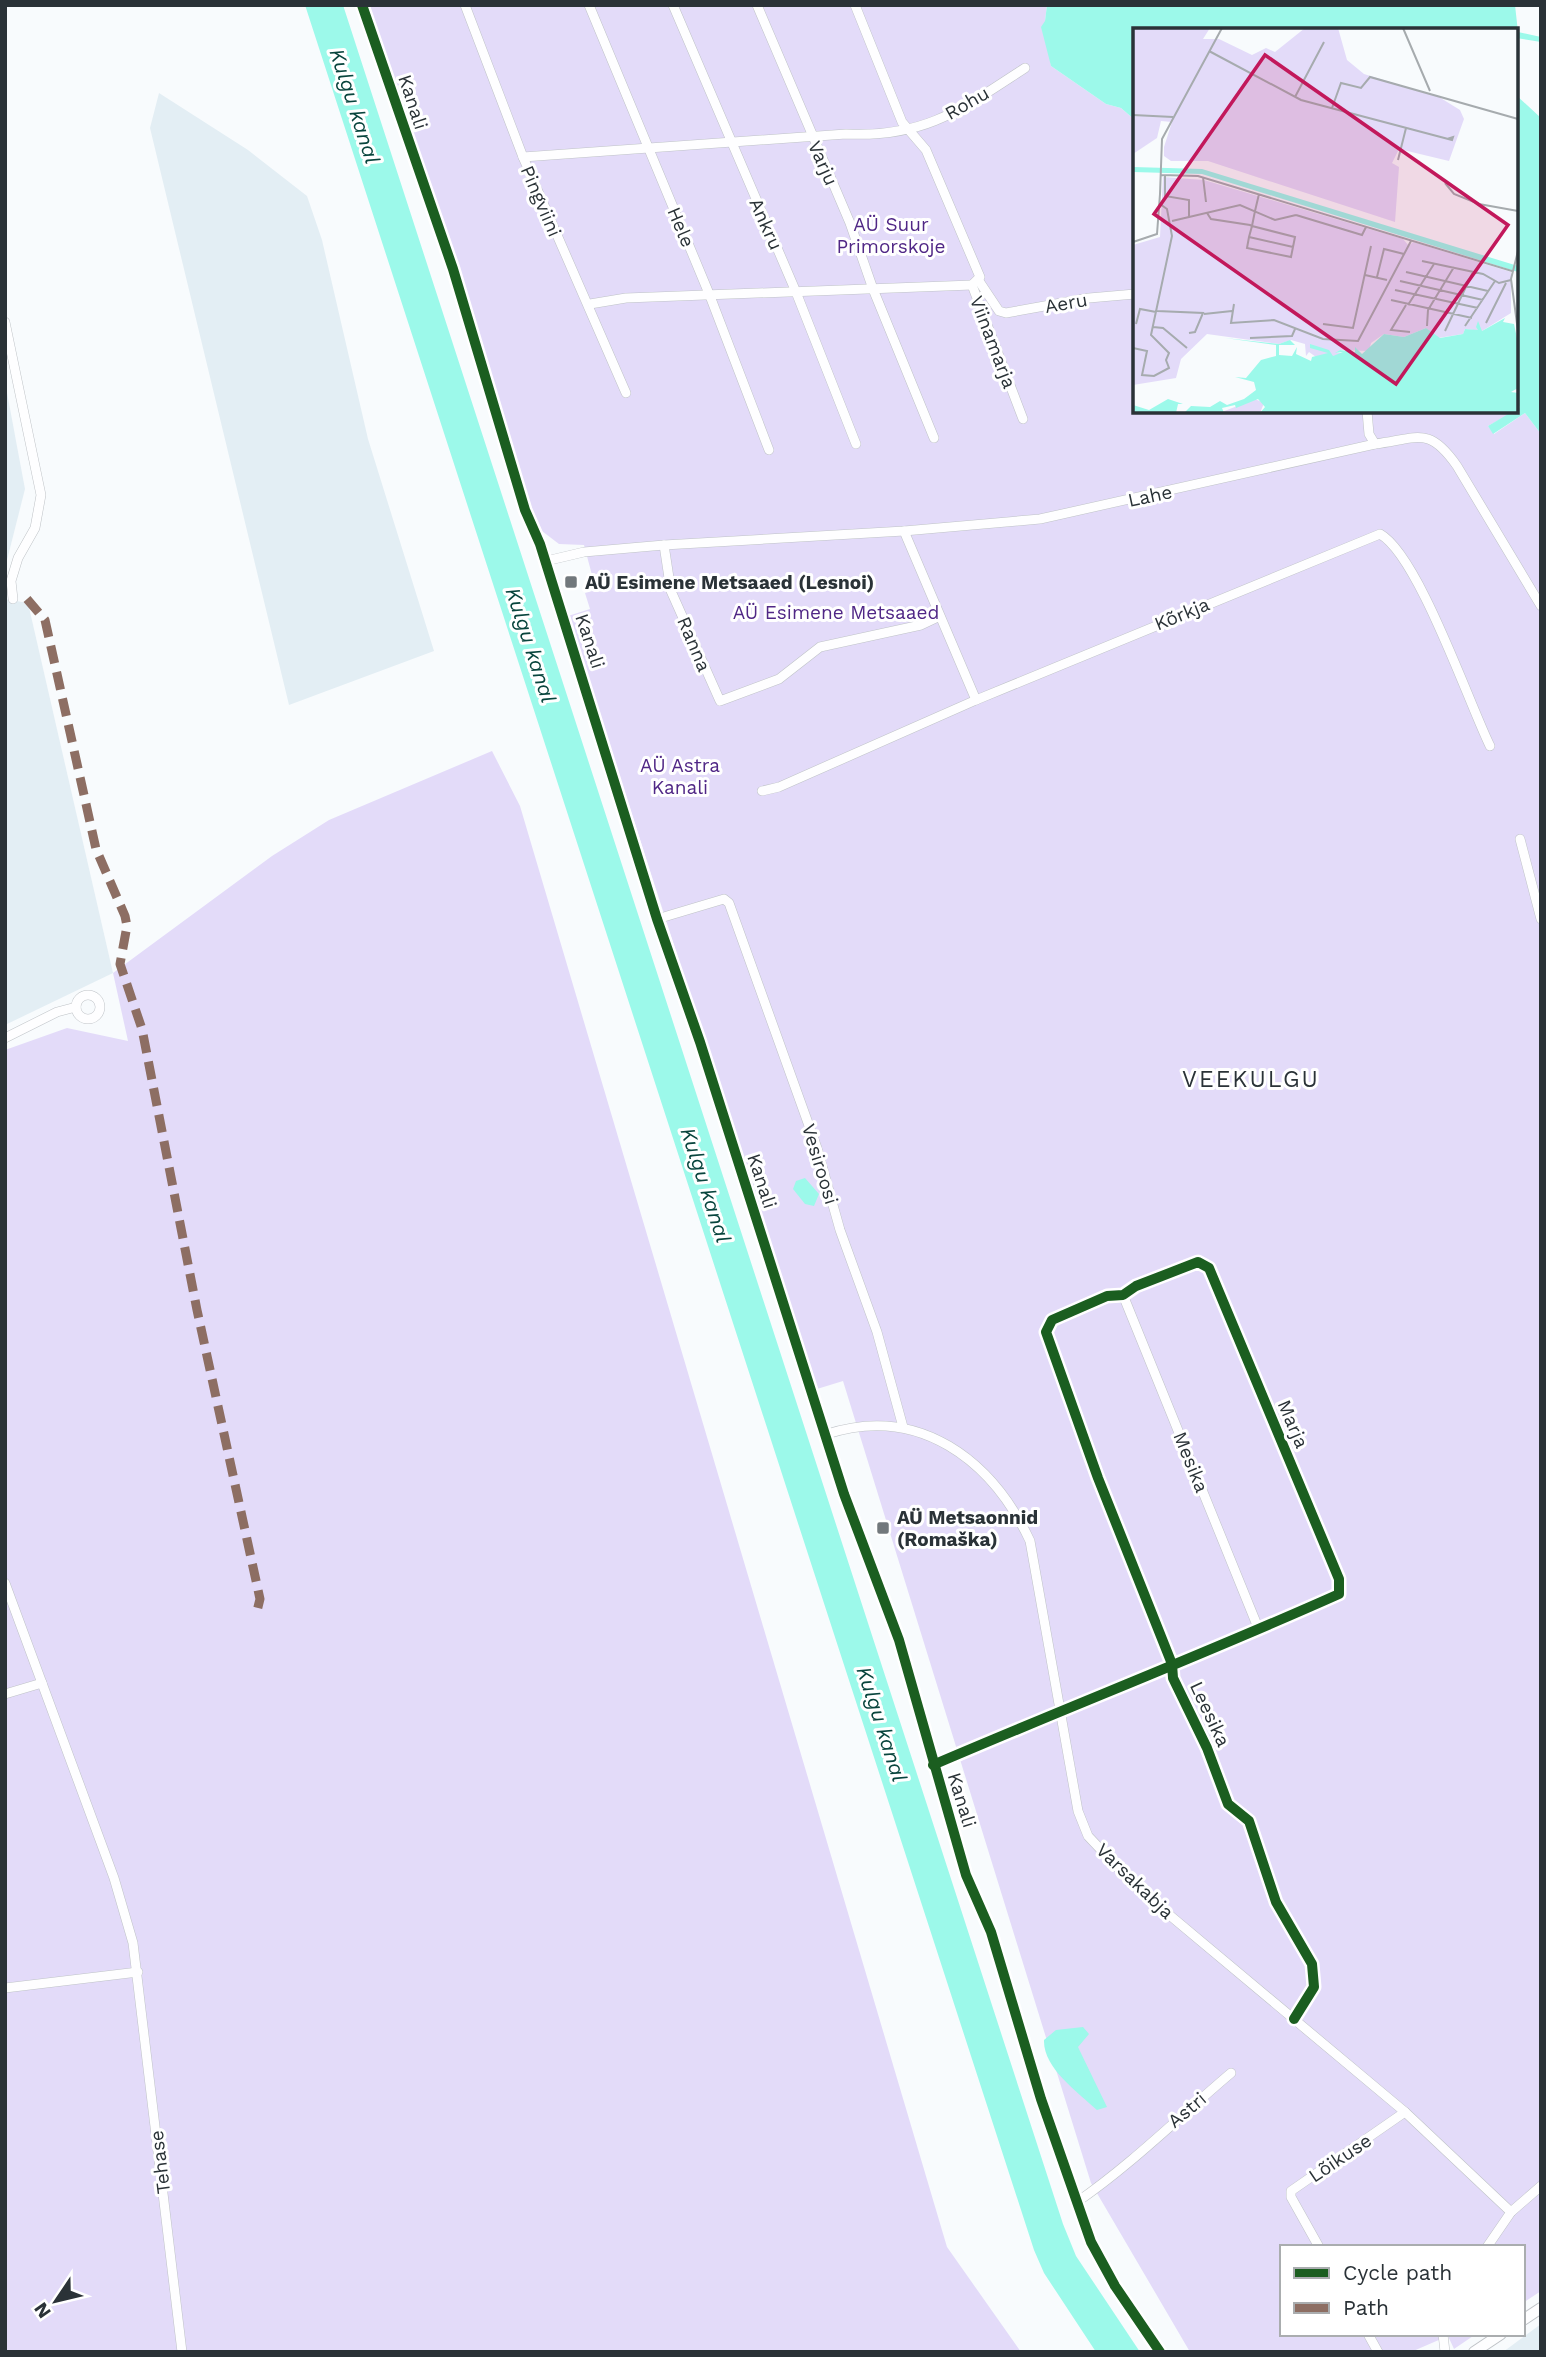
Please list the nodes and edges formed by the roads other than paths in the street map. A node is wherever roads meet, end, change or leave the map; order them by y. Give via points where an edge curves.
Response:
1 (362, 5) edge
2 (475, 5) edge
3 (589, 5) edge
4 (673, 5) edge
5 (757, 5) edge
6 (855, 5) edge
7 (465, 6) edge
8 (1025, 68) dead end
9 (905, 129) junction
10 (812, 137) junction
11 (732, 144) junction
12 (647, 148) junction
13 (523, 157) junction
14 (976, 283) junction
15 (873, 289) junction
16 (796, 292) junction
17 (1133, 294) edge
18 (710, 296) junction
19 (590, 304) junction
20 (5, 323) edge
21 (626, 393) dead end
22 (1367, 413) edge
23 (1023, 419) dead end
24 (934, 438) dead end
25 (856, 443) dead end
26 (1375, 444) junction
27 (769, 450) dead end
28 (904, 531) junction
29 (664, 545) junction
30 (546, 561) junction
31 (13, 599) dead end
32 (1541, 606) edge
33 (938, 617) junction
34 (976, 700) junction
35 (1490, 747) dead end
36 (762, 791) dead end
37 (1520, 839) dead end
38 (1537, 888) edge
39 (657, 919) junction
40 (1541, 919) edge
41 (76, 1007) dead end
42 (5, 1038) edge
43 (1123, 1294) junction
44 (903, 1427) junction
45 (827, 1434) junction
46 (5, 1583) edge
47 (1259, 1630) junction
48 (1172, 1664) junction
49 (42, 1683) junction
50 (5, 1694) edge
51 (1060, 1710) junction
52 (933, 1765) junction
53 (138, 1972) junction
54 (5, 1988) edge
55 (1294, 2019) junction
56 (1231, 2073) dead end
57 (1405, 2112) junction
58 (1541, 2186) edge
59 (1077, 2202) junction
60 (1511, 2212) junction
61 (1318, 2245) edge
62 (1488, 2245) edge
63 (1541, 2308) edge
64 (1525, 2319) edge
65 (1369, 2336) edge
66 (1498, 2336) edge
67 (182, 2352) edge
68 (1160, 2352) edge
69 (1378, 2352) edge
70 (1474, 2352) edge

1 - 30 street, Kanali via 453,269 525,510
2 - 7 street
3 - 12 street, Hele
4 - 11 street, Ankru
5 - 10 street, Varju
6 - 9 street, Viinamarja
7 - 13 street, Pingviini
8 - 9 street, Rohu via 958,111 917,129
9 - 10 street, Rohu
9 - 14 street, Viinamarja via 915,134 926,150 980,276
10 - 11 street, Rohu
10 - 15 street, Varju
11 - 12 street, Rohu
11 - 16 street, Ankru
12 - 13 street, Rohu
12 - 18 street, Hele
13 - 19 street, Pingviini
14 - 15 street
14 - 17 street, Aeru via 999,312
14 - 23 street, Viinamarja
15 - 16 street
15 - 24 street, Varju
16 - 18 street
16 - 25 street, Ankru
18 - 19 street via 626,298
18 - 27 street, Hele
19 - 21 street, Pingviini
20 - 31 street via 41,495 35,528 18,558
22 - 26 street
26 - 28 street, Lahe via 1040,519
26 - 32 street, Lahe via 1427,437 1442,444
28 - 29 street, Lahe
28 - 33 street
29 - 30 street, Lahe via 584,552
29 - 33 street, Ranna via 671,591 720,701 779,679 820,647 921,625
30 - 39 street, Kanali
33 - 34 street
34 - 35 street, Kõrkja via 1380,534 1402,553 1417,579
34 - 36 street, Kõrkja via 779,788
37 - 38 street
38 - 40 street
39 - 44 street, Vesiroosi via 711,901 729,903 817,1148
39 - 45 street, Kanali
41 - 42 street
43 - 47 street, Mesika
43 - 47 street, Marja via 1198,1262 1209,1268 1339,1579 1339,1594
43 - 48 street, Leesika via 1107,1296 1052,1320 1046,1332
44 - 45 street via 866,1426
44 - 51 street, Varsakabja via 960,1450 986,1473 1015,1510 1030,1542
45 - 52 street, Kanali via 844,1494 899,1640
46 - 49 street, Tehase
47 - 48 street
48 - 51 street
48 - 55 street, Leesika via 1173,1678 1207,1748 1227,1804 1249,1821 1276,1902 1312,1964 1314,1987
49 - 50 street
49 - 53 street, Tehase via 120,1897
51 - 52 street
51 - 55 street, Varsakabja via 1078,1811 1088,1836 1136,1887
52 - 59 street, Kanali
53 - 54 street
53 - 67 street, Tehase
55 - 57 street, Varsakabja
56 - 59 street, Astri via 1119,2173
57 - 60 street, Varsakabja
57 - 61 street, Lõikuse via 1291,2191
58 - 60 street
59 - 68 street, Kanali via 1091,2242 1115,2286
60 - 62 street
63 - 64 street
65 - 69 street
66 - 70 street

